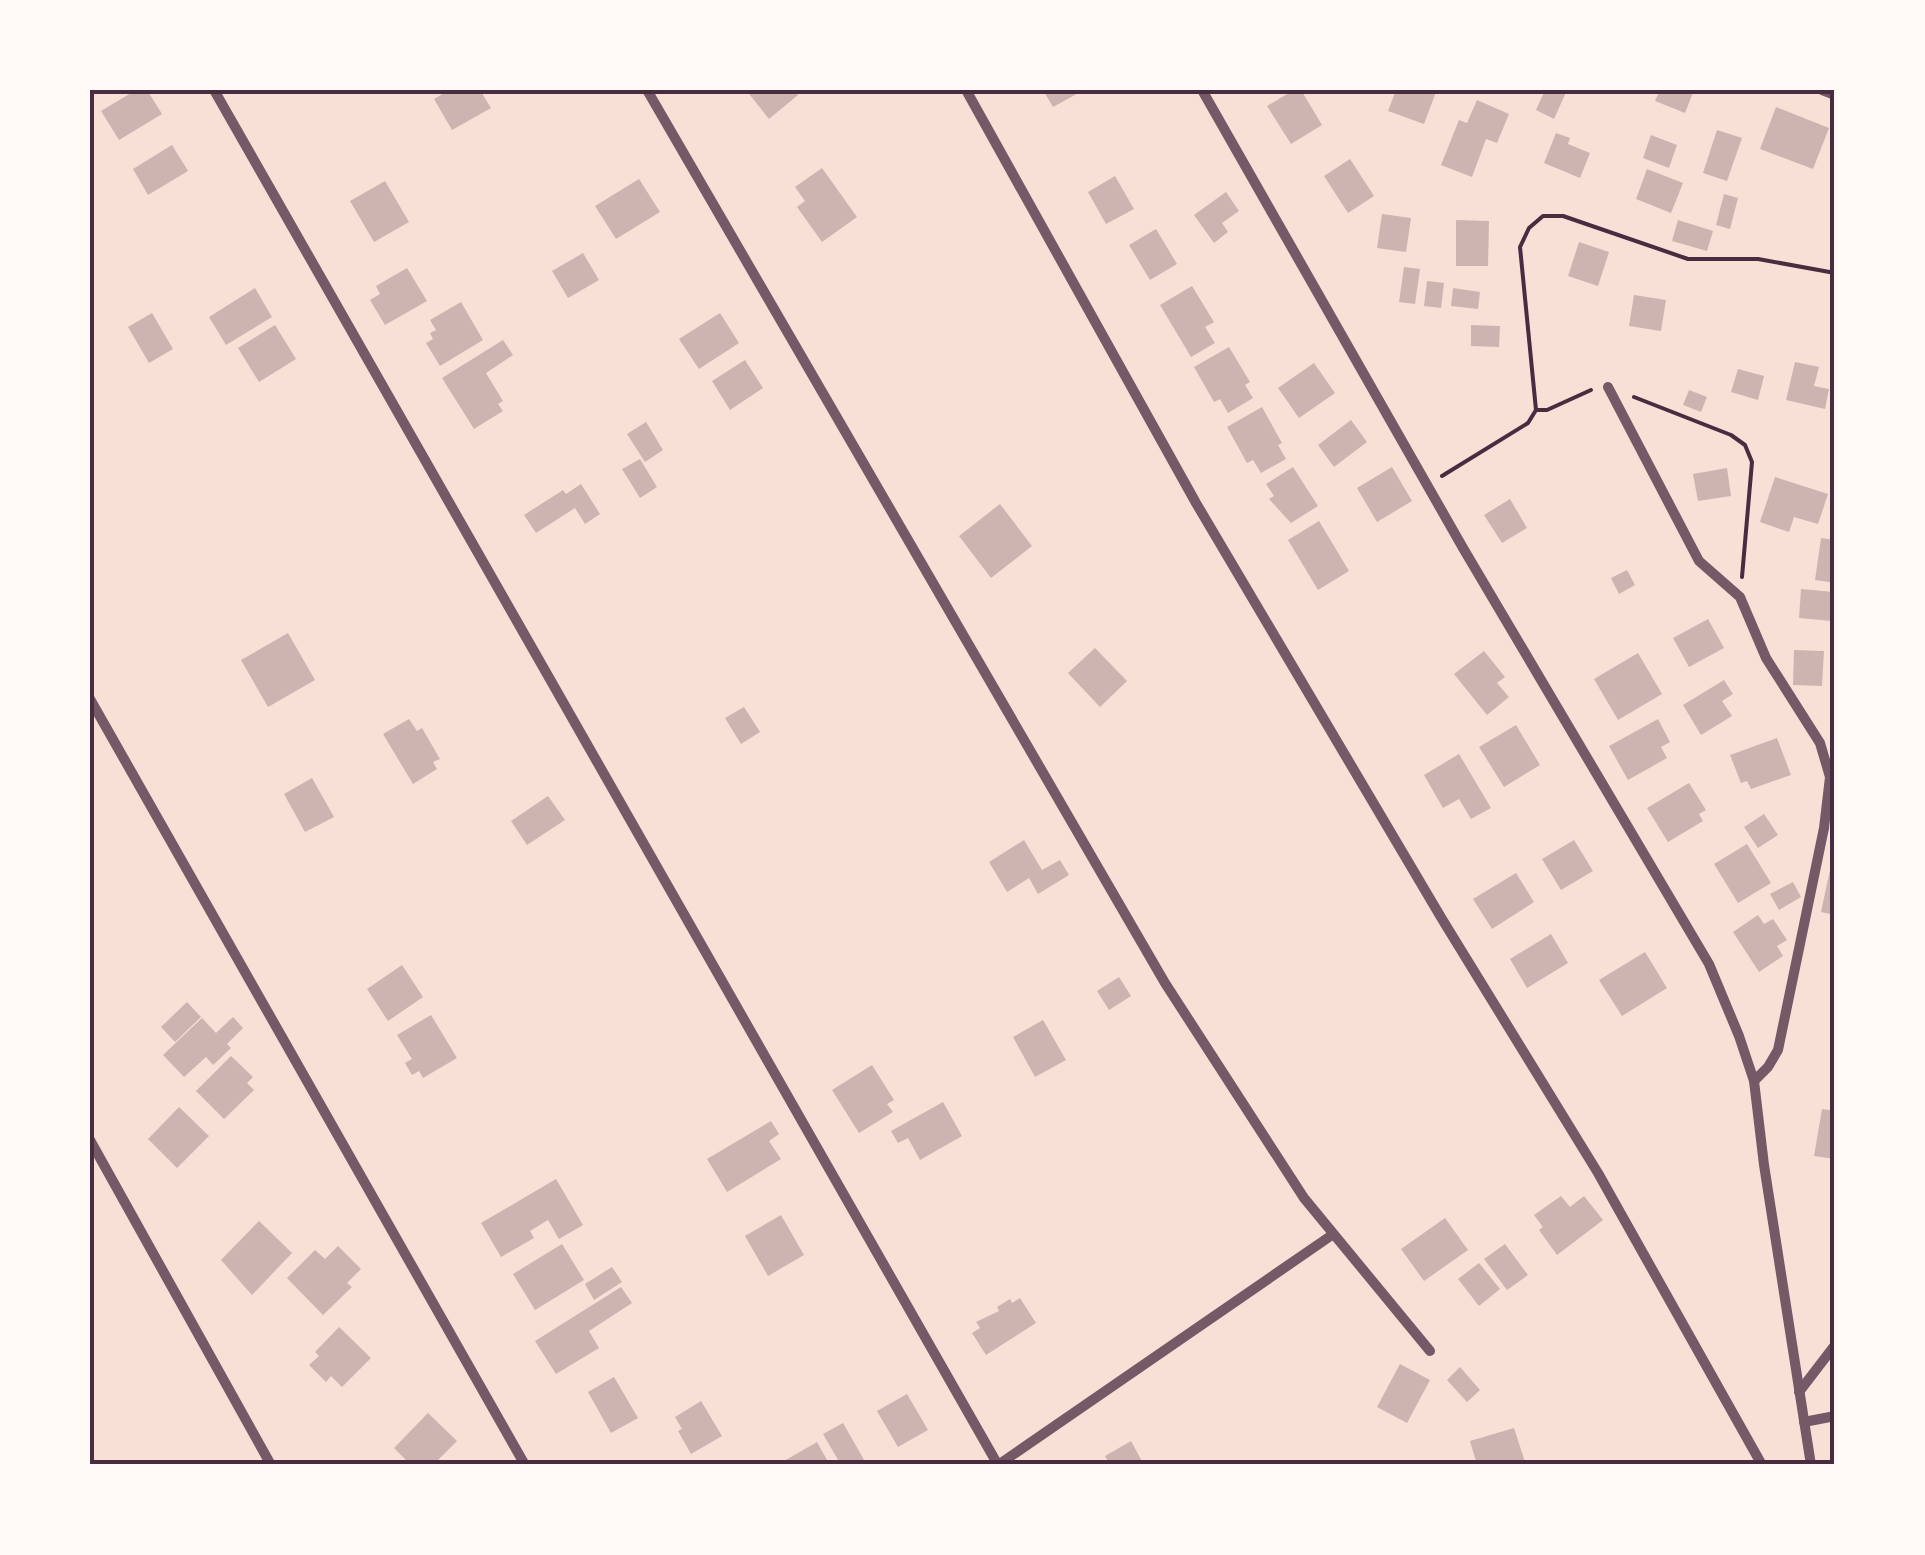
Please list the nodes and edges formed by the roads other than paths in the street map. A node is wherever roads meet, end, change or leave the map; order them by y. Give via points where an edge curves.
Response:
1 (214, 90) edge
2 (647, 90) edge
3 (966, 90) edge
4 (1202, 90) edge
5 (1822, 90) edge
6 (1835, 95) edge
7 (1608, 387) road end
8 (90, 699) edge
9 (1754, 1081) junction
10 (90, 1140) edge
11 (1332, 1235) junction
12 (1835, 1346) edge
13 (1430, 1351) dead end
14 (1799, 1392) junction
15 (1835, 1416) edge
16 (1804, 1422) junction
17 (271, 1465) edge
18 (525, 1465) edge
19 (998, 1465) edge
20 (1762, 1465) edge
21 (1812, 1465) edge

1 - 19 street
2 - 11 street via 1166,983
3 - 20 street via 1196,503 1598,1173
4 - 9 street via 1708,964
5 - 6 street
7 - 9 street via 1699,561 1740,596 1766,658 1820,743 1830,777 1778,1050
8 - 18 street
9 - 14 street
10 - 17 street
11 - 13 street
11 - 19 street
12 - 14 street
14 - 16 street
15 - 16 street
16 - 21 street

